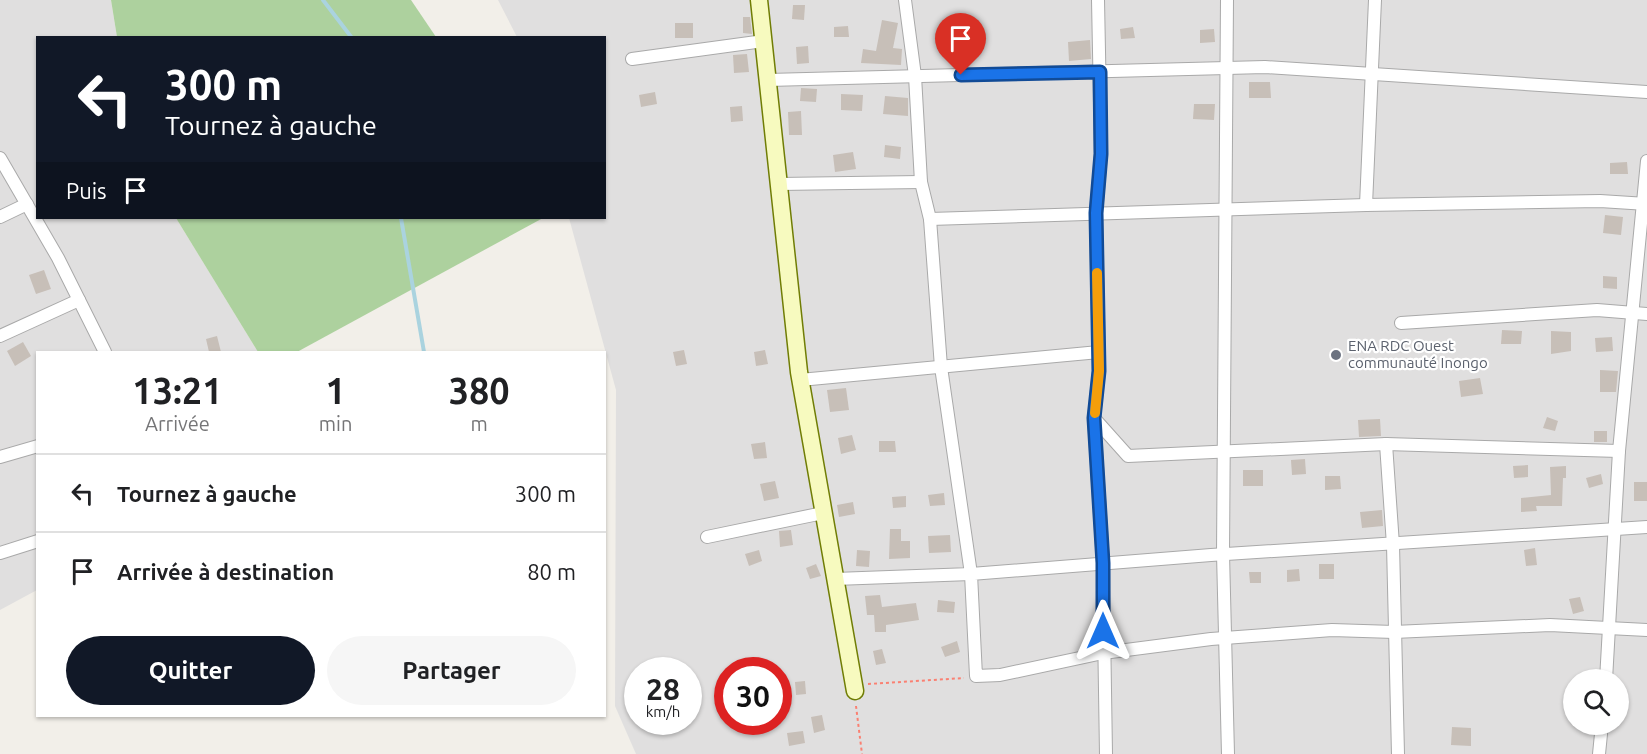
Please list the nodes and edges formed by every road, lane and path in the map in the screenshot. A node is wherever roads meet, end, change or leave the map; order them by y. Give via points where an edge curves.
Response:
1 (759, 0) edge
2 (905, 0) edge
3 (1098, 0) edge
4 (1227, 0) edge
5 (1375, 0) edge
6 (764, 41) junction
7 (632, 59) dead end
8 (1226, 68) junction
9 (1100, 72) junction
10 (1372, 74) junction
11 (915, 76) junction
12 (768, 80) junction
13 (1647, 92) edge
14 (0, 158) edge
15 (1647, 161) edge
16 (921, 182) junction
17 (779, 184) junction
18 (27, 204) junction
19 (1645, 204) edge
20 (1366, 205) junction
21 (1224, 210) junction
22 (1096, 213) junction
23 (0, 217) edge
24 (930, 219) junction
25 (79, 300) junction
26 (1631, 313) junction
27 (1647, 314) edge
28 (1401, 323) dead end
29 (0, 336) edge
30 (104, 351) edge
31 (1099, 352) junction
32 (941, 367) junction
33 (800, 380) junction
34 (1094, 418) junction
35 (1386, 444) junction
36 (36, 447) edge
37 (1225, 451) junction
38 (1619, 451) junction
39 (0, 457) edge
40 (823, 513) junction
41 (1647, 527) edge
42 (1613, 528) junction
43 (707, 537) dead end
44 (36, 542) edge
45 (1394, 545) junction
46 (0, 553) edge
47 (1223, 554) junction
48 (1103, 563) junction
49 (971, 574) junction
50 (835, 579) junction
51 (1608, 628) junction
52 (1647, 630) edge
53 (1394, 632) junction
54 (1224, 639) junction
55 (1103, 653) junction
56 (1606, 669) edge
57 (976, 676) junction
58 (854, 687) junction
59 (1601, 735) edge
60 (862, 754) edge
61 (1106, 754) edge
62 (1228, 754) edge
63 (1398, 754) edge
64 (1599, 754) edge

1 - 6 street
2 - 11 street
3 - 9 street
4 - 8 street
5 - 10 street
6 - 7 street
6 - 12 street
8 - 9 street
8 - 10 street
8 - 21 street
9 - 11 street
9 - 22 street via 1101,154
10 - 13 street
10 - 20 street
11 - 12 street
11 - 16 street
12 - 17 street
14 - 18 street
15 - 19 street
16 - 17 street
16 - 24 street
17 - 33 street
18 - 23 street
18 - 25 street
19 - 20 street via 1600,201
19 - 26 street
20 - 21 street
21 - 22 street
21 - 37 street
22 - 24 street
22 - 31 street
24 - 32 street
25 - 29 street
25 - 30 street
26 - 27 street
26 - 28 street via 1597,310
26 - 38 street
31 - 32 street
31 - 34 street
32 - 33 street
32 - 49 street
33 - 40 street
34 - 37 street via 1128,456
34 - 48 street
35 - 37 street
35 - 38 street
35 - 45 street
36 - 39 street
37 - 47 street
38 - 42 street
40 - 43 street
40 - 50 street
41 - 42 street
42 - 45 street
42 - 51 street
44 - 46 street
45 - 47 street
45 - 53 street
47 - 48 street
47 - 54 street
48 - 49 street
48 - 55 street
49 - 50 street
49 - 57 street
50 - 58 street
51 - 52 street
51 - 53 street via 1550,625
51 - 56 street
53 - 54 street via 1332,630
53 - 63 street
54 - 55 street
54 - 62 street
55 - 57 street via 1000,675
55 - 61 street
57 - 58 path
58 - 60 path
59 - 64 street

